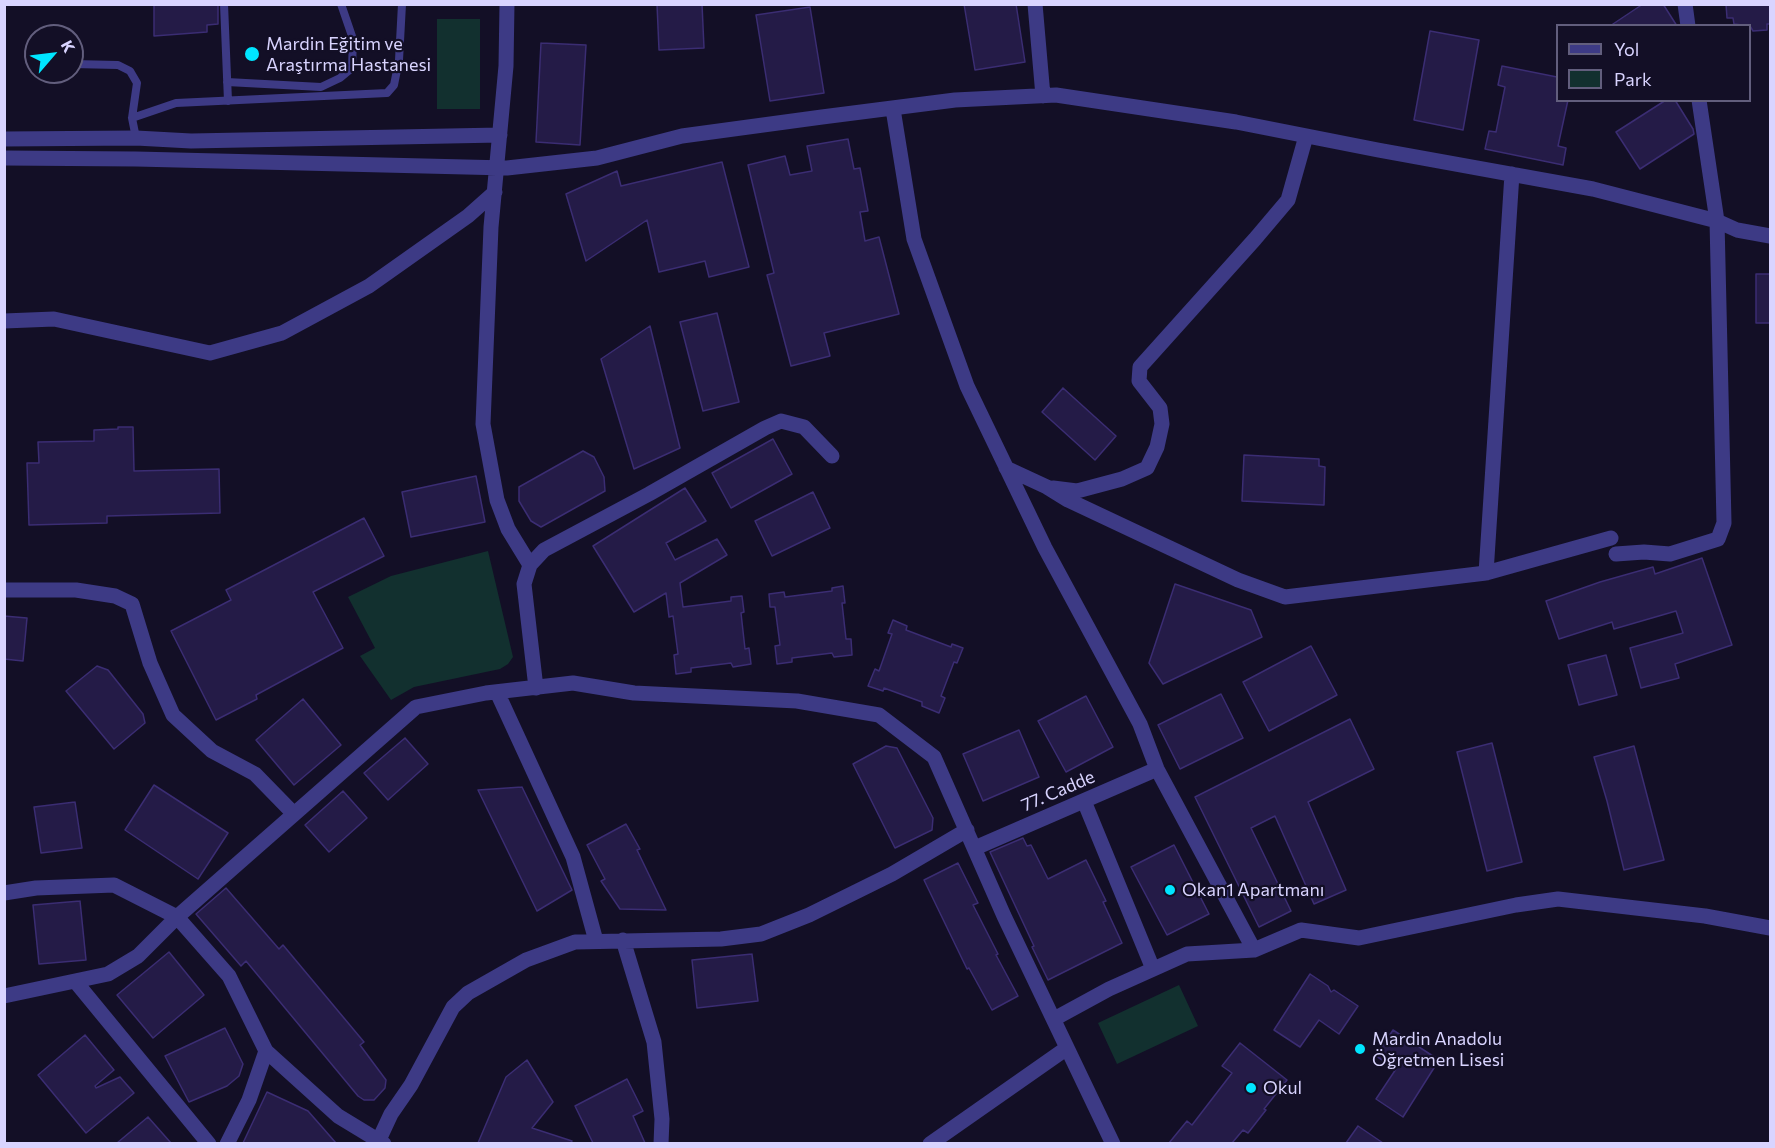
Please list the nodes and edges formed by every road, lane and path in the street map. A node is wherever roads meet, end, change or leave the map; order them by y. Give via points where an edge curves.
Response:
1 (224, 4) edge
2 (342, 4) edge
3 (402, 4) edge
4 (507, 4) edge
5 (1035, 4) edge
6 (1685, 4) edge
7 (1688, 24) edge
8 (84, 64) edge
9 (228, 82) junction
10 (1043, 96) junction
11 (228, 101) junction
12 (1700, 102) edge
13 (893, 109) junction
14 (132, 118) junction
15 (500, 135) junction
16 (1306, 136) junction
17 (136, 138) junction
18 (4, 139) edge
19 (4, 158) edge
20 (136, 159) junction
21 (497, 168) junction
22 (1512, 174) junction
23 (495, 192) junction
24 (1718, 221) junction
25 (1770, 236) edge
26 (4, 321) edge
27 (832, 456) dead end
28 (1006, 468) junction
29 (1047, 487) junction
30 (1611, 538) dead end
31 (1616, 554) dead end
32 (530, 566) junction
33 (1486, 573) junction
34 (4, 590) edge
35 (536, 688) junction
36 (497, 692) junction
37 (1157, 769) junction
38 (1084, 801) junction
39 (294, 814) junction
40 (967, 830) junction
41 (975, 848) junction
42 (4, 893) edge
43 (177, 917) junction
44 (1770, 928) edge
45 (623, 940) junction
46 (596, 941) junction
47 (1254, 950) junction
48 (1153, 969) junction
49 (75, 981) junction
50 (4, 996) edge
51 (1054, 1019) junction
52 (1067, 1048) junction
53 (266, 1051) junction
54 (379, 1142) edge
55 (209, 1143) edge
56 (226, 1143) edge
57 (662, 1143) edge
58 (930, 1143) edge
59 (1113, 1143) edge

1 - 9 lane
2 - 9 lane via 353,39 352,68 340,78 321,87
3 - 11 lane via 399,60 394,85 387,93
4 - 15 street
5 - 10 street
6 - 7 street
8 - 14 lane via 118,65 130,71 137,83
9 - 11 lane
10 - 13 street via 955,100
10 - 16 street via 1236,122
11 - 14 lane via 176,103
12 - 24 street
13 - 21 street via 682,136 597,158
13 - 28 street via 914,239 967,386
14 - 17 lane
15 - 17 street via 191,141
15 - 21 street
16 - 22 street
16 - 29 street via 1288,200 1140,367 1139,381 1160,408 1162,424 1147,468 1077,491
17 - 18 street
17 - 20 street
19 - 20 street
20 - 21 street
21 - 23 street
22 - 24 street via 1593,189
22 - 33 street
23 - 26 street via 468,216 369,286 282,333 210,353 54,319
23 - 32 street via 483,424 497,500 508,530
24 - 25 street via 1737,230
24 - 31 street via 1724,523 1718,539 1670,554
27 - 32 street via 804,427 781,421 544,550
28 - 29 street
28 - 37 street via 1140,724
29 - 33 street via 1238,580 1285,597
30 - 33 street
32 - 35 street via 524,584
34 - 39 street via 76,590 116,596 132,604 150,663 173,715 212,751 255,774
35 - 36 street
35 - 40 street via 573,683 634,693 797,701 879,715 934,757
36 - 39 street via 416,707
36 - 46 street via 573,857
37 - 38 street, 77. Cadde
37 - 47 street
38 - 41 street, 77. Cadde
38 - 48 street
39 - 43 street
40 - 41 street
40 - 45 street via 892,874 761,934 721,939
41 - 51 street
42 - 43 street via 114,885
43 - 49 street via 138,956 108,974
43 - 53 street via 229,976
44 - 47 street via 1705,916 1558,900 1359,938 1300,930
45 - 46 street
45 - 57 street via 654,1042
46 - 54 street via 575,942 526,960 468,993 453,1007
47 - 48 street via 1187,954
48 - 51 street
49 - 50 street
49 - 55 street
51 - 52 street
52 - 58 street
52 - 59 street
53 - 54 street via 339,1116
53 - 56 street via 249,1100

